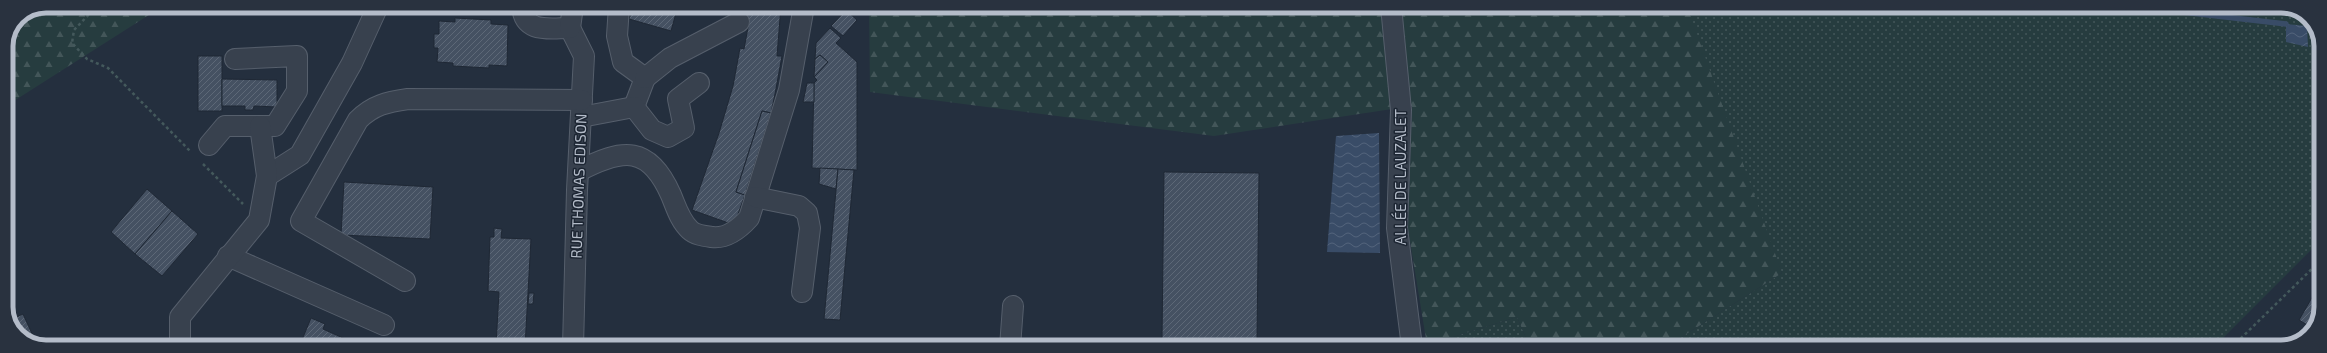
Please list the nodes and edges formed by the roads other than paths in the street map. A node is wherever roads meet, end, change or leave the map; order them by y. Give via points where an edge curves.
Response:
1 (375, 13) edge
2 (524, 13) edge
3 (572, 13) edge
4 (619, 13) edge
5 (803, 13) edge
6 (1392, 13) edge
7 (739, 22) dead end
8 (570, 28) junction
9 (235, 58) dead end
10 (645, 78) junction
11 (699, 83) dead end
12 (634, 107) junction
13 (581, 109) junction
14 (260, 126) junction
15 (200, 152) road end
16 (579, 171) junction
17 (267, 176) junction
18 (755, 197) junction
19 (228, 256) junction
20 (405, 281) dead end
21 (802, 292) dead end
22 (1013, 306) dead end
23 (384, 325) dead end
24 (180, 340) edge
25 (573, 340) edge
26 (1011, 340) edge
27 (1411, 340) edge

1 - 17 street via 352,63 300,155
2 - 8 street via 526,22 532,26
3 - 8 street
4 - 10 street via 617,36 623,62
5 - 18 street via 789,90
6 - 27 street, ALLÉE DE LAUZALET via 1401,110 1397,228
7 - 10 street via 670,58
8 - 13 street, RUE THOMAS EDISON via 584,56
9 - 14 street via 297,56 297,91 275,126
10 - 12 street
11 - 12 street via 678,99 684,128 668,137 652,130
12 - 13 street
13 - 16 street, RUE THOMAS EDISON
13 - 20 street via 408,98 386,102 369,110 358,120 301,221
14 - 15 street via 225,126
14 - 17 street
16 - 18 street via 610,156 625,154 649,162 667,185 682,221 690,231 701,236 716,238 738,230 749,218
16 - 25 street, RUE THOMAS EDISON
17 - 19 street via 259,220
18 - 21 street via 799,206 807,213 810,228
19 - 23 street
19 - 24 street via 180,317
22 - 26 street

